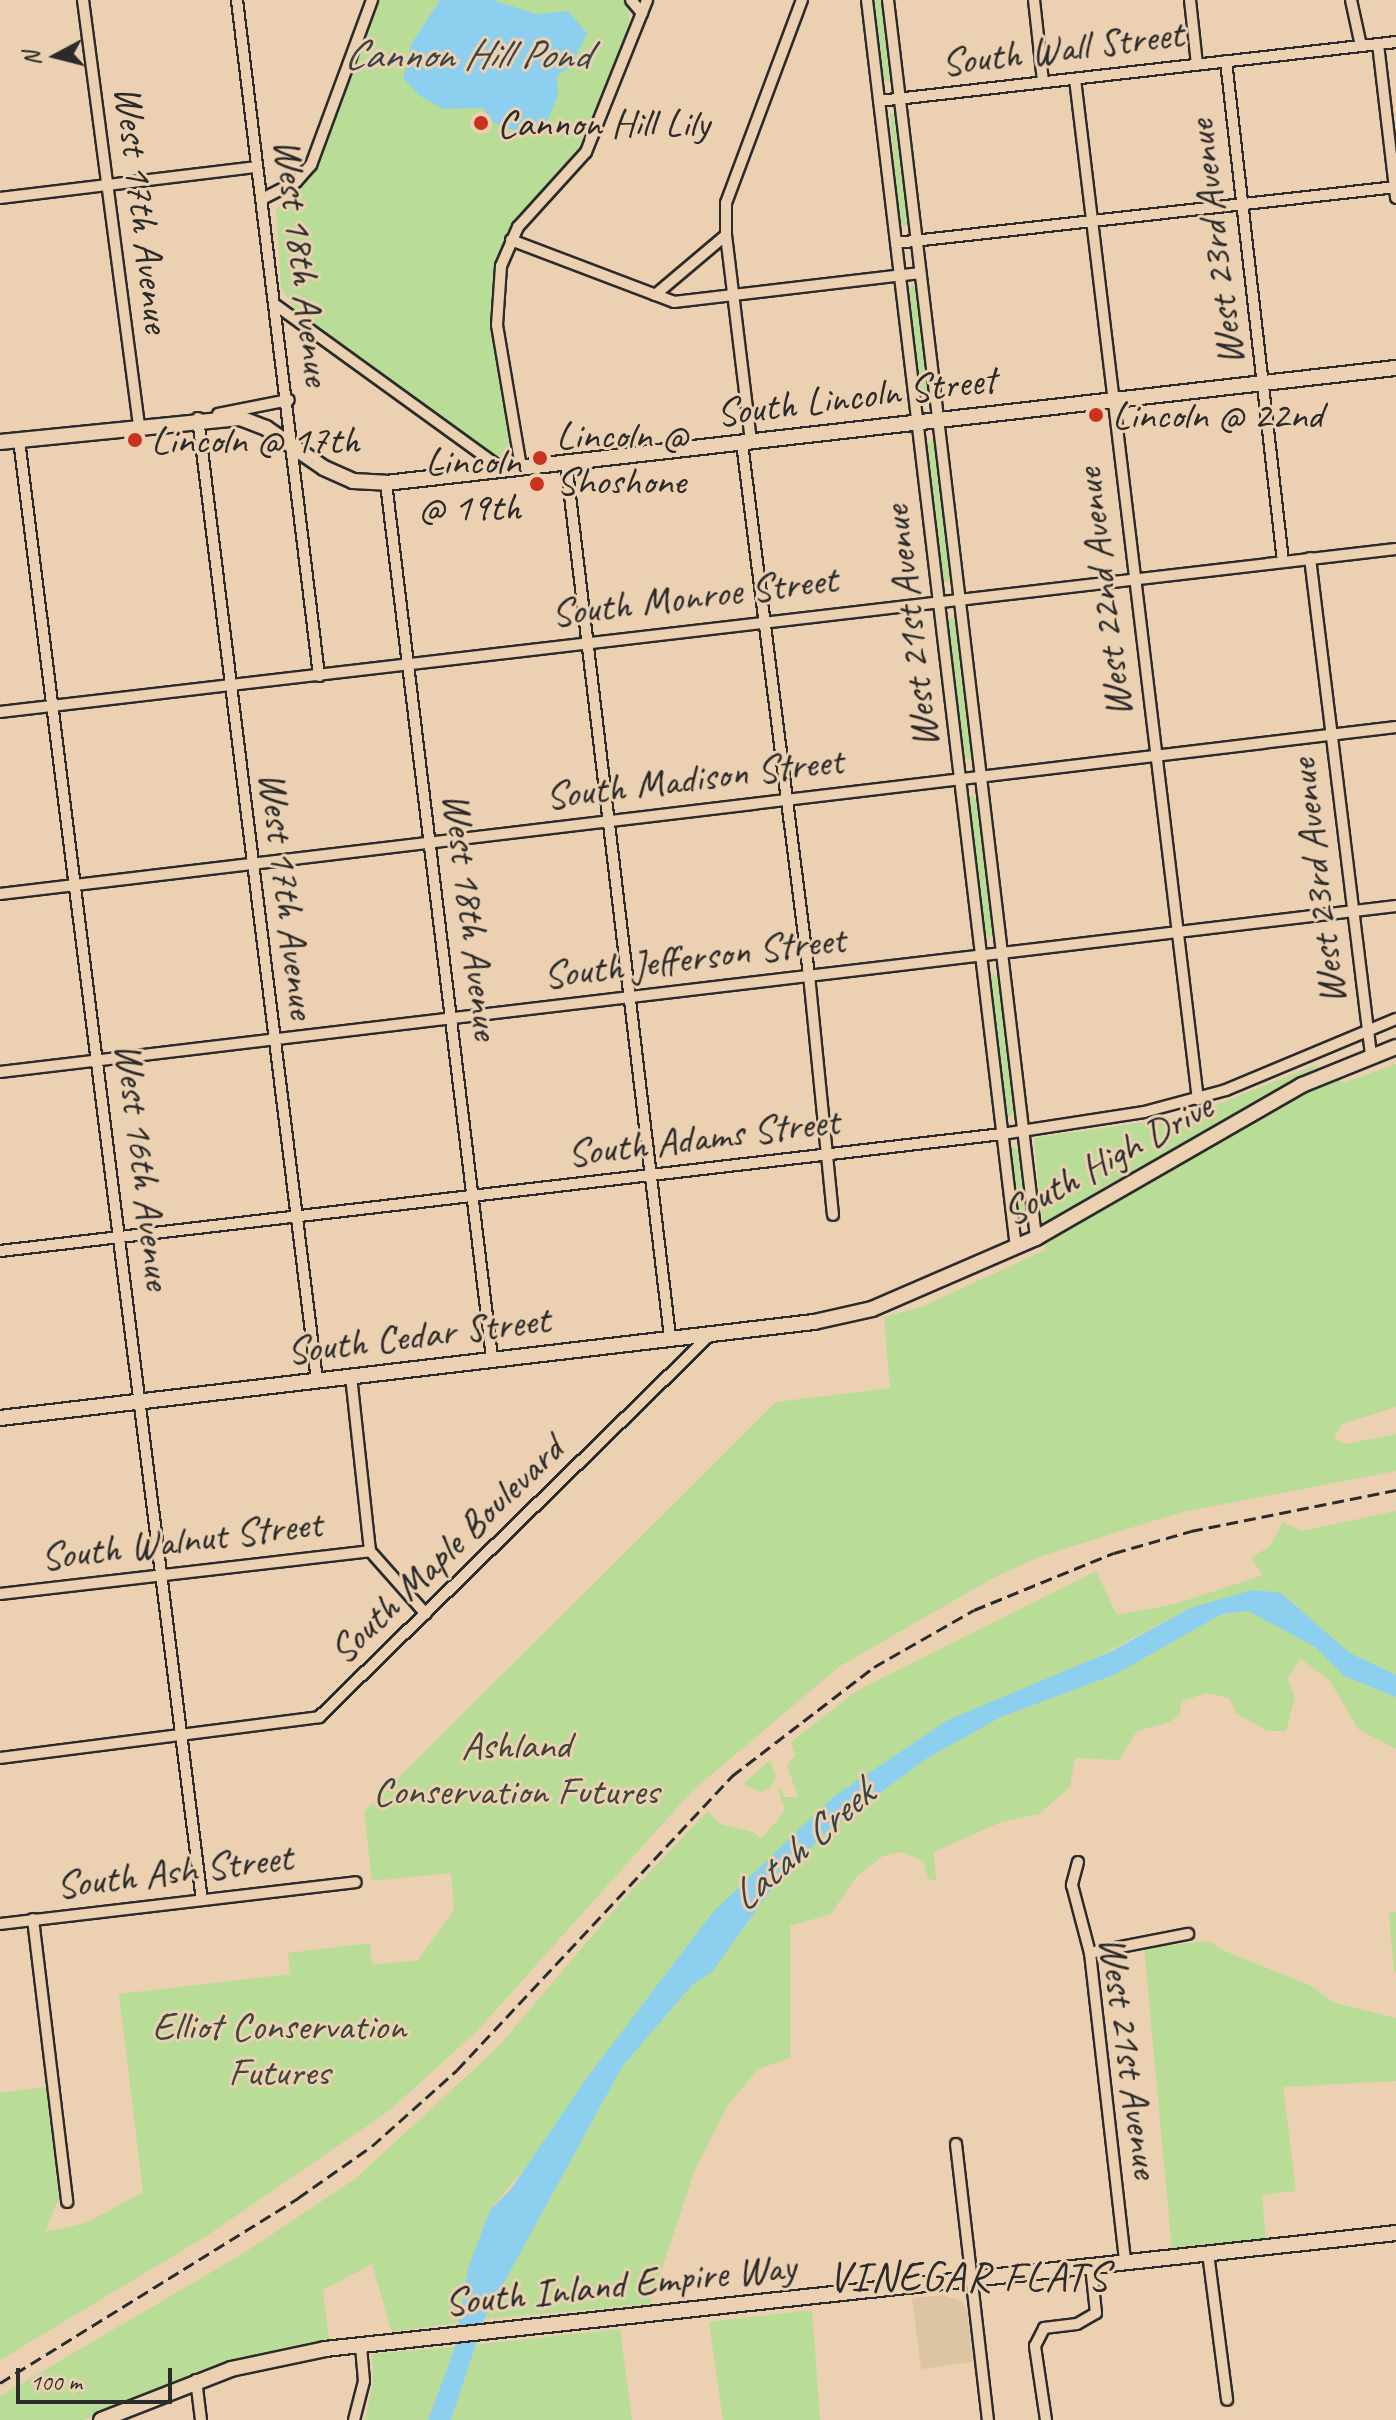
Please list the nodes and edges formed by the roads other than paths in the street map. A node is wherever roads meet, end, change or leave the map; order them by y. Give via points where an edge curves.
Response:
1 (83, 0) edge
2 (237, 0) edge
3 (372, 0) edge
4 (631, 0) edge
5 (647, 0) edge
6 (802, 0) edge
7 (867, 0) edge
8 (888, 0) edge
9 (1034, 0) edge
10 (1190, 0) edge
11 (1351, 0) edge
12 (642, 13) junction
13 (1396, 42) edge
14 (1378, 44) junction
15 (1361, 46) junction
16 (1226, 61) junction
17 (1197, 64) junction
18 (1075, 79) junction
19 (1043, 82) junction
20 (900, 99) junction
21 (879, 101) junction
22 (257, 167) junction
23 (108, 185) junction
24 (1396, 191) edge
25 (0, 198) edge
26 (264, 198) junction
27 (1242, 203) junction
28 (1091, 221) junction
29 (726, 235) junction
30 (511, 240) junction
31 (916, 240) junction
32 (896, 243) junction
33 (920, 273) junction
34 (900, 275) junction
35 (655, 295) junction
36 (733, 295) junction
37 (277, 306) junction
38 (1396, 368) edge
39 (1263, 384) junction
40 (1112, 399) junction
41 (289, 400) junction
42 (938, 418) junction
43 (197, 419) junction
44 (918, 421) junction
45 (139, 426) junction
46 (19, 440) junction
47 (0, 442) edge
48 (747, 442) junction
49 (292, 448) junction
50 (566, 462) junction
51 (521, 467) junction
52 (502, 469) junction
53 (386, 483) junction
54 (1396, 549) edge
55 (1310, 558) junction
56 (1283, 561) junction
57 (1133, 576) junction
58 (959, 596) junction
59 (939, 599) junction
60 (766, 620) junction
61 (587, 641) junction
62 (409, 665) junction
63 (319, 676) junction
64 (229, 687) junction
65 (52, 707) junction
66 (0, 712) edge
67 (1396, 727) edge
68 (1332, 734) junction
69 (1155, 753) junction
70 (981, 775) junction
71 (960, 778) junction
72 (786, 797) junction
73 (607, 821) junction
74 (431, 843) junction
75 (251, 863) junction
76 (75, 885) junction
77 (0, 894) edge
78 (1396, 906) edge
79 (1352, 911) junction
80 (1176, 931) junction
81 (1002, 953) junction
82 (981, 955) junction
83 (809, 975) junction
84 (630, 996) junction
85 (452, 1017) junction
86 (1396, 1019) edge
87 (1367, 1029) junction
88 (274, 1038) junction
89 (1396, 1047) edge
90 (1371, 1055) junction
91 (98, 1060) junction
92 (0, 1072) edge
93 (1198, 1100) junction
94 (1023, 1131) junction
95 (1002, 1134) junction
96 (829, 1155) junction
97 (652, 1174) junction
98 (475, 1197) junction
99 (833, 1215) dead end
100 (298, 1217) junction
101 (121, 1236) junction
102 (1036, 1238) junction
103 (1016, 1247) junction
104 (0, 1251) edge
105 (844, 1316) joint
106 (712, 1332) junction
107 (670, 1337) junction
108 (492, 1358) junction
109 (351, 1376) junction
110 (317, 1380) junction
111 (141, 1401) junction
112 (0, 1418) edge
113 (370, 1551) junction
114 (163, 1573) junction
115 (0, 1594) edge
116 (426, 1614) junction
117 (184, 1735) junction
118 (0, 1758) edge
119 (1078, 1862) dead end
120 (356, 1882) dead end
121 (202, 1900) junction
122 (33, 1919) junction
123 (0, 1924) edge
124 (1188, 1934) dead end
125 (1090, 1953) junction
126 (956, 2144) dead end
127 (67, 2202) dead end
128 (1396, 2233) edge
129 (1208, 2253) junction
130 (1125, 2262) junction
131 (1091, 2266) junction
132 (970, 2279) junction
133 (361, 2344) junction
134 (196, 2380) junction
135 (1227, 2400) dead end
136 (101, 2420) edge
137 (201, 2420) edge
138 (354, 2420) edge
139 (988, 2420) edge
140 (1046, 2420) edge

1 - 23 street, West 17th Avenue
2 - 22 street, West 18th Avenue
3 - 26 street via 311,165 296,182
4 - 12 street
5 - 12 street
6 - 29 street via 726,203
7 - 21 street, West 21st Avenue
8 - 20 street, West 21st Avenue
9 - 19 street
10 - 17 street, West 23rd Avenue
11 - 15 street
12 - 30 street via 586,152
13 - 14 street, South Wall Street
14 - 15 street, South Wall Street
14 - 24 street
15 - 16 street, South Wall Street
16 - 17 street, South Wall Street
16 - 27 street, West 23rd Avenue
17 - 18 street, South Wall Street
18 - 19 street, South Wall Street
18 - 28 street, West 22nd Avenue
19 - 20 street, South Wall Street
20 - 21 street, South Wall Street
20 - 31 street, West 21st Avenue
21 - 32 street, West 21st Avenue
22 - 23 street
22 - 26 street, West 18th Avenue
23 - 25 street
23 - 45 street, West 17th Avenue
24 - 27 street
26 - 37 street, West 18th Avenue
27 - 28 street
27 - 39 street, West 23rd Avenue
28 - 31 street
28 - 40 street, West 22nd Avenue
29 - 35 street
29 - 36 street
30 - 35 street
30 - 51 street via 498,283 497,325
31 - 32 street
31 - 33 street, West 21st Avenue
32 - 34 street, West 21st Avenue
33 - 34 street
33 - 42 street, West 21st Avenue
34 - 36 street
34 - 44 street, West 21st Avenue
35 - 36 street via 674,302
36 - 48 street
37 - 41 street, West 18th Avenue
37 - 52 street
38 - 39 street, South Lincoln Street
39 - 40 street, South Lincoln Street
39 - 56 street, West 23rd Avenue
40 - 42 street, South Lincoln Street
40 - 57 street, West 22nd Avenue
41 - 43 street, South Lincoln Street
41 - 49 street, West 18th Avenue
42 - 44 street, South Lincoln Street
42 - 58 street, West 21st Avenue
43 - 45 street, South Lincoln Street
43 - 49 street, South Lincoln Street via 240,418 266,428
43 - 64 street, West 17th Avenue
44 - 48 street, South Lincoln Street
44 - 59 street, West 21st Avenue
45 - 46 street, South Lincoln Street
46 - 47 street, South Lincoln Street
46 - 65 street, West 16th Avenue
48 - 50 street, South Lincoln Street
48 - 60 street
49 - 53 street, South Lincoln Street via 353,481
49 - 63 street, West 18th Avenue
50 - 51 street, South Lincoln Street
50 - 61 street
51 - 52 street, South Lincoln Street
52 - 53 street, South Lincoln Street
53 - 62 street, West 18th Avenue
54 - 55 street, South Monroe Street
55 - 56 street, South Monroe Street
55 - 68 street, West 23rd Avenue
56 - 57 street, South Monroe Street
57 - 58 street, South Monroe Street
57 - 69 street, West 22nd Avenue
58 - 59 street, South Monroe Street
58 - 70 street, West 21st Avenue
59 - 60 street, South Monroe Street
59 - 71 street, West 21st Avenue
60 - 61 street, South Monroe Street
60 - 72 street
61 - 62 street, South Monroe Street
61 - 73 street
62 - 63 street, South Monroe Street
62 - 74 street, West 18th Avenue
63 - 64 street, South Monroe Street
64 - 65 street, South Monroe Street
64 - 75 street, West 17th Avenue
65 - 66 street, South Monroe Street
65 - 76 street, West 16th Avenue
67 - 68 street, South Madison Street
68 - 69 street, South Madison Street
68 - 79 street, West 23rd Avenue
69 - 70 street, South Madison Street
69 - 80 street, West 22nd Avenue
70 - 71 street, South Madison Street
70 - 81 street, West 21st Avenue
71 - 72 street, South Madison Street
71 - 82 street, West 21st Avenue
72 - 73 street, South Madison Street
72 - 83 street
73 - 74 street, South Madison Street
73 - 84 street
74 - 75 street, South Madison Street
74 - 85 street, West 18th Avenue
75 - 76 street, South Madison Street
75 - 88 street, West 17th Avenue
76 - 77 street, South Madison Street
76 - 91 street, West 16th Avenue
78 - 79 street, South Jefferson Street
79 - 80 street, South Jefferson Street
79 - 87 street, West 23rd Avenue
80 - 81 street, South Jefferson Street
80 - 93 street, West 22nd Avenue
81 - 82 street, South Jefferson Street
81 - 94 street, West 21st Avenue
82 - 83 street, South Jefferson Street
82 - 95 street, West 21st Avenue
83 - 84 street, South Jefferson Street
83 - 96 street
84 - 85 street, South Jefferson Street
84 - 97 street
85 - 88 street, South Jefferson Street
85 - 98 street, West 18th Avenue
86 - 87 street, South Adams Street
87 - 90 street, West 23rd Avenue
87 - 93 street, South Adams Street via 1354,1039
88 - 91 street, South Jefferson Street
88 - 100 street, West 17th Avenue
89 - 90 street, South High Drive
90 - 102 street, South High Drive via 1302,1085
91 - 92 street, South Jefferson Street
91 - 101 street, West 16th Avenue
93 - 94 street, South Adams Street
94 - 95 street, South Adams Street
94 - 102 street, West 21st Avenue
95 - 96 street, South Adams Street
95 - 103 street, West 21st Avenue
96 - 97 street, South Adams Street
96 - 99 street
97 - 98 street, South Adams Street
97 - 107 street
98 - 100 street, South Adams Street
98 - 108 street, West 18th Avenue
100 - 101 street, South Adams Street
100 - 110 street, West 17th Avenue
101 - 104 street, South Adams Street
101 - 111 street, West 16th Avenue
102 - 103 street, South High Drive
103 - 105 street, South High Drive via 912,1295
105 - 106 street, South Cedar Street
106 - 107 street, South Cedar Street
106 - 116 street, South Maple Boulevard
107 - 108 street, South Cedar Street
108 - 109 street, South Cedar Street
109 - 110 street, South Cedar Street
109 - 113 street
110 - 111 street, South Cedar Street
111 - 112 street, South Cedar Street
111 - 114 street, West 16th Avenue
113 - 114 street, South Walnut Street
113 - 116 street
114 - 115 street, South Walnut Street
114 - 117 street, West 16th Avenue
116 - 117 street, South Maple Boulevard via 319,1717
117 - 118 street, South Maple Boulevard
117 - 121 street, West 16th Avenue
119 - 125 street, West 21st Avenue via 1072,1885
120 - 121 street, South Ash Street
121 - 122 street, South Ash Street
122 - 123 street, South Ash Street
122 - 127 street
124 - 125 street
125 - 130 street, West 21st Avenue
126 - 132 street
128 - 129 street, South Inland Empire Way
129 - 130 street, South Inland Empire Way
129 - 135 street
130 - 131 street, South Inland Empire Way
131 - 132 street, South Inland Empire Way
131 - 140 street via 1096,2313 1077,2324 1044,2328 1035,2346
132 - 133 street, South Inland Empire Way
132 - 139 street
133 - 134 street, South Inland Empire Way via 286,2355
133 - 138 street via 364,2381
134 - 136 street, South Inland Empire Way
134 - 137 street

